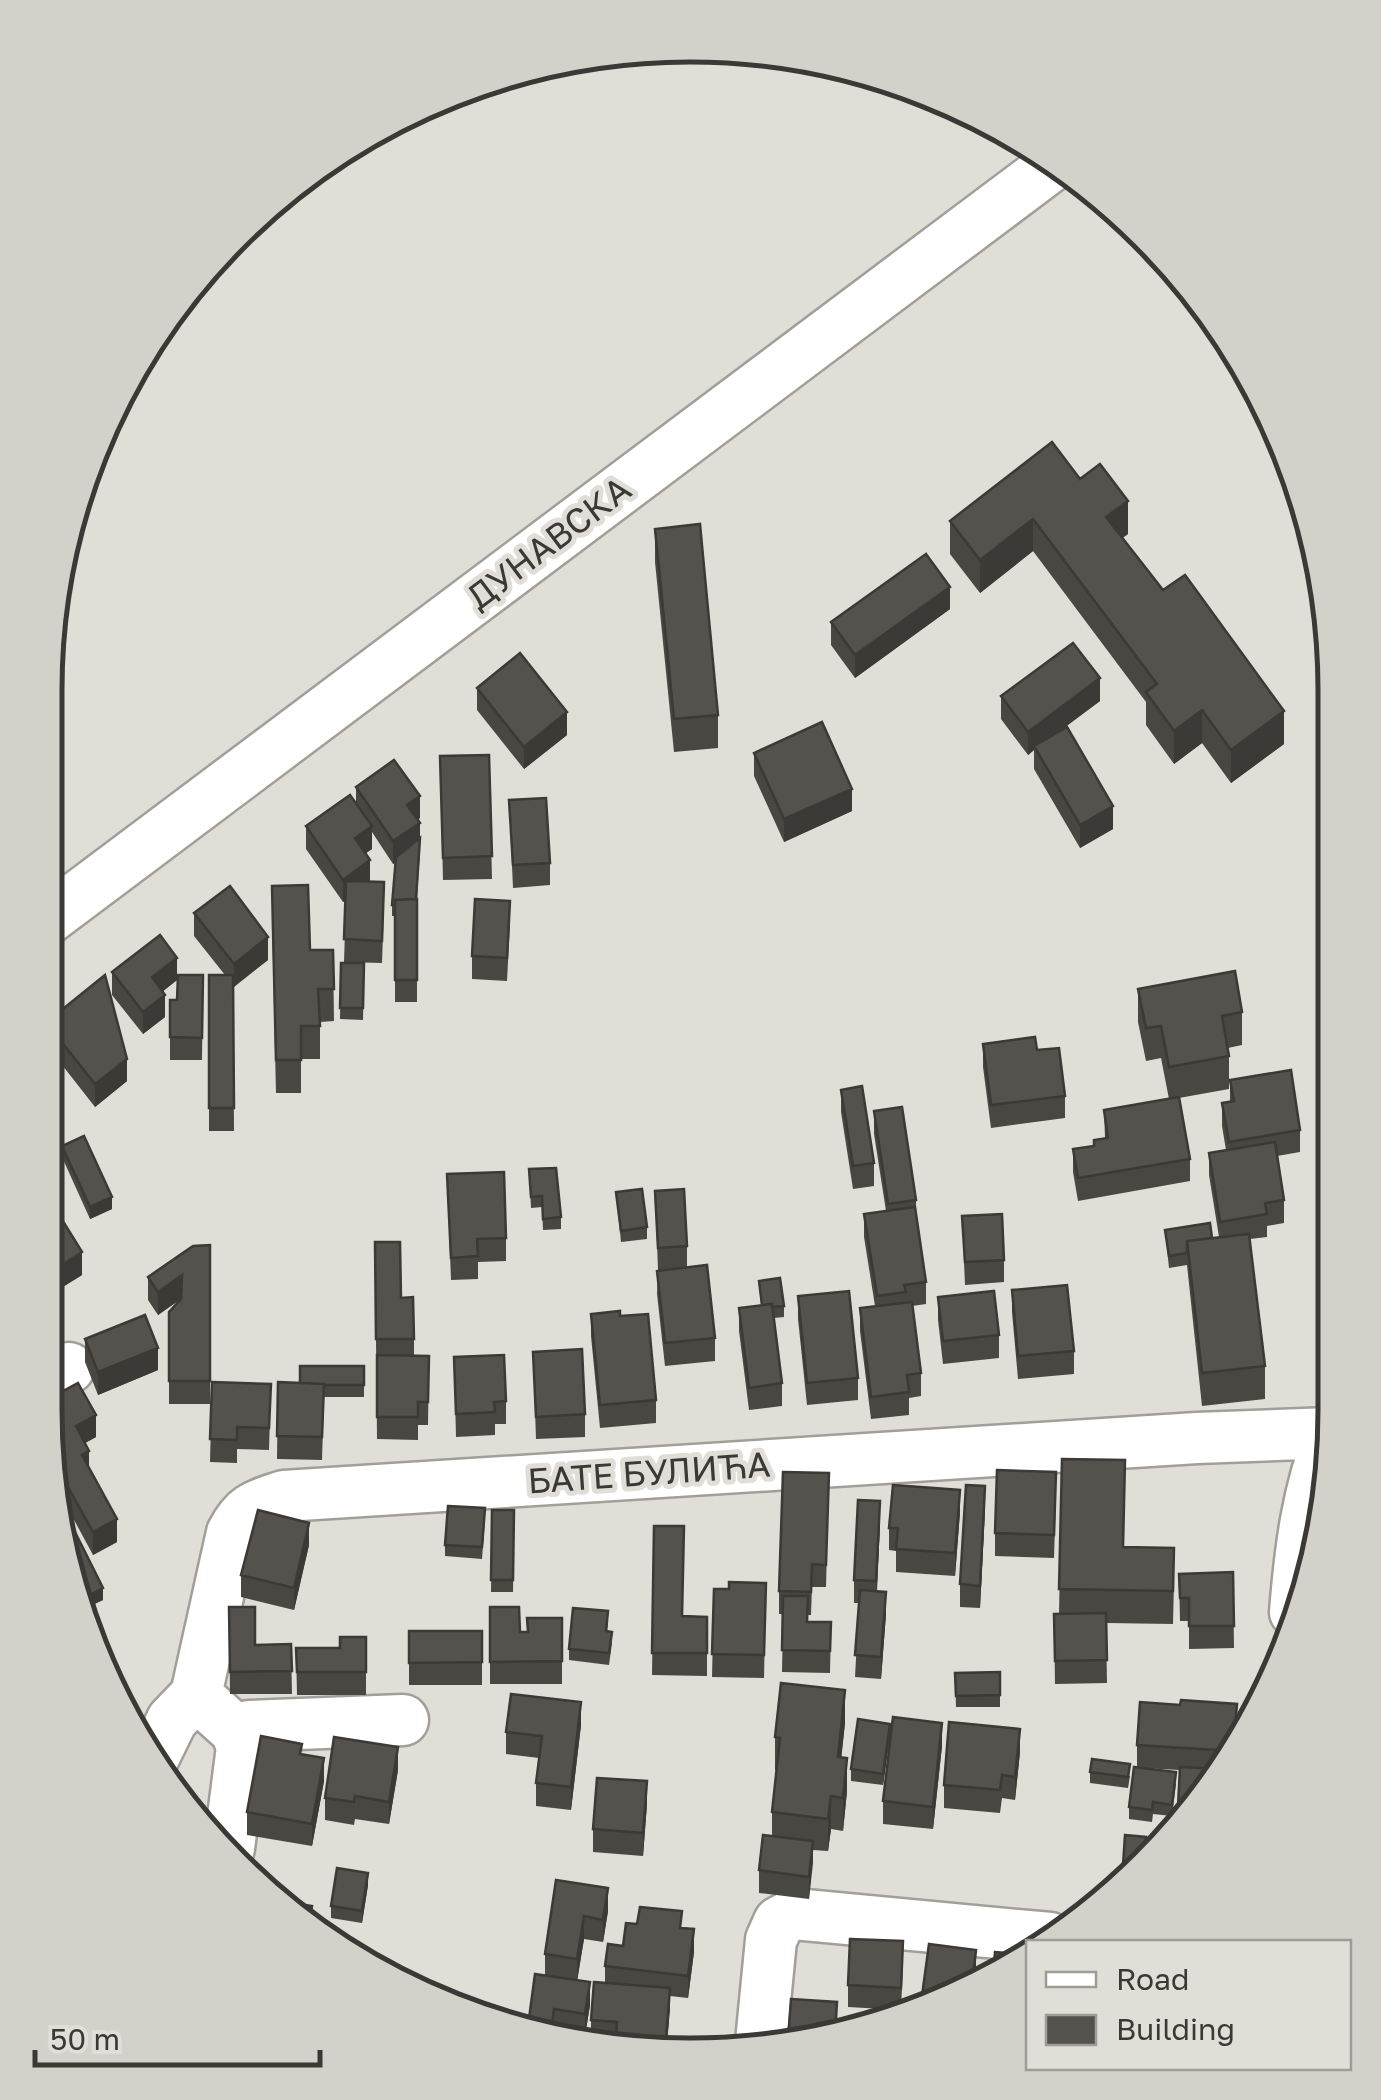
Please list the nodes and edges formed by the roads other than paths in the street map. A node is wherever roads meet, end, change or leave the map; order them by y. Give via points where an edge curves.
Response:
1 (1044, 172) edge
2 (62, 908) edge
3 (1317, 1434) edge
4 (1314, 1484) edge
5 (1299, 1565) edge
6 (196, 1695) junction
7 (403, 1720) dead end
8 (236, 1731) junction
9 (160, 1745) edge
10 (230, 1837) edge
11 (1032, 1936) edge
12 (763, 2033) edge

1 - 2 street, ДУНАВСКА
3 - 6 street, БАТЕ БУЛИЋА via 284,1496 242,1515 232,1533
4 - 5 street
6 - 8 street
6 - 9 street, БАТЕ БУЛИЋА via 172,1720
7 - 8 street
8 - 10 street via 242,1747
11 - 12 street via 794,1914 779,1922 771,1940

